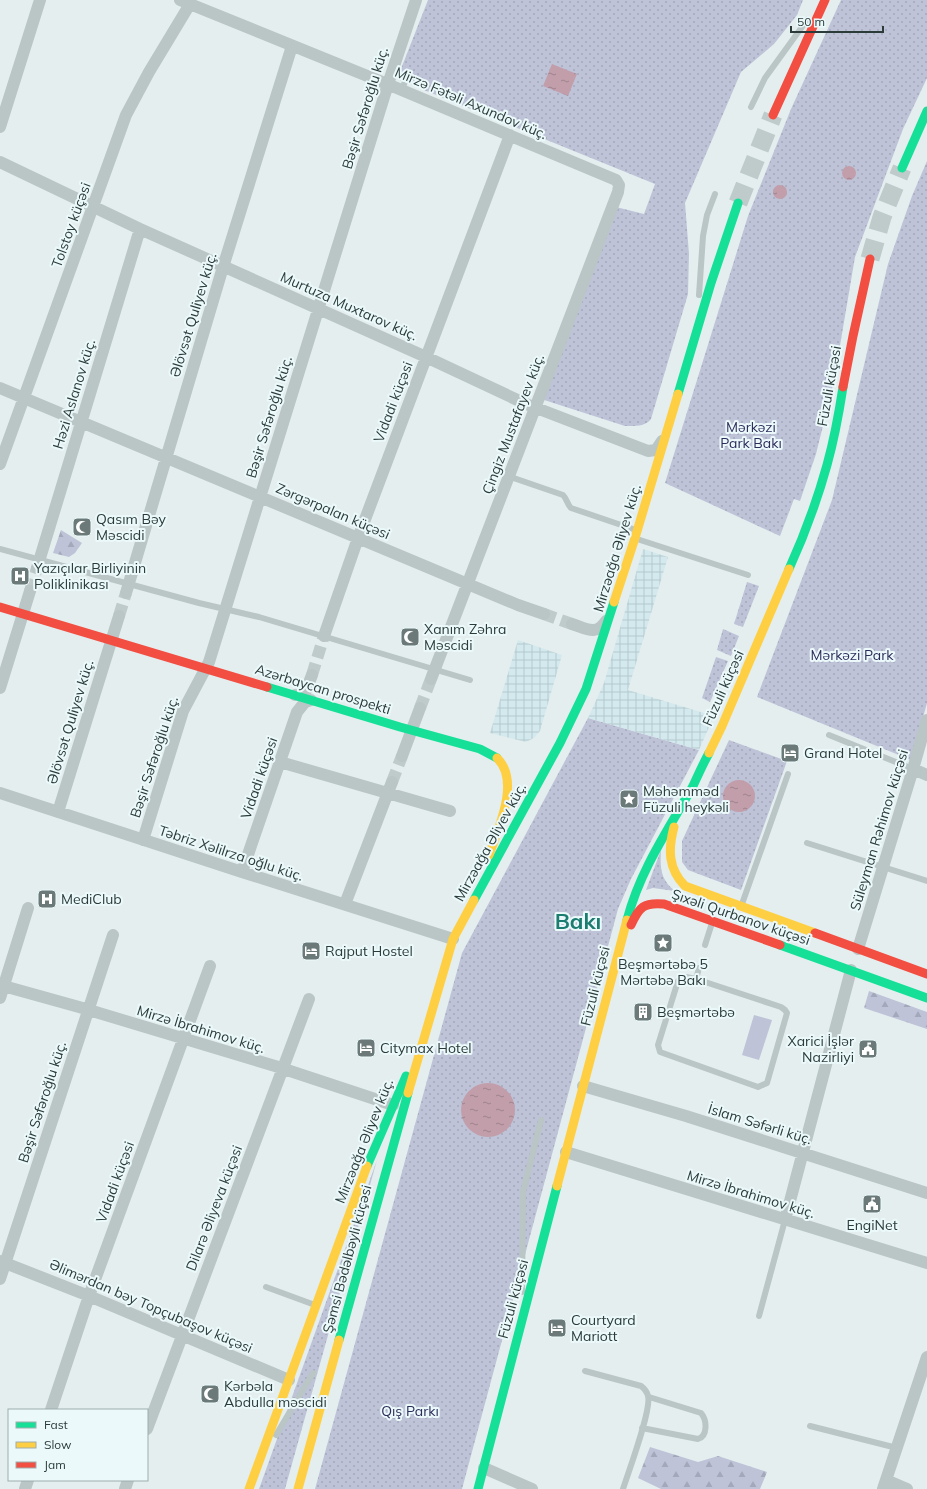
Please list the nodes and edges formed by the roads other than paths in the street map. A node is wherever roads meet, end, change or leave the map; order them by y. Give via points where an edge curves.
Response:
1 (40, 0) edge
2 (416, 0) edge
3 (824, 0) edge
4 (185, 2) edge
5 (292, 46) junction
6 (408, 73) dead end
7 (388, 84) junction
8 (402, 90) junction
9 (751, 106) dead end
10 (927, 111) edge
11 (773, 115) tunnel mouth
12 (0, 127) edge
13 (510, 135) junction
14 (0, 162) edge
15 (902, 168) tunnel mouth
16 (616, 180) joint
17 (715, 194) dead end
18 (738, 203) tunnel mouth
19 (93, 206) junction
20 (140, 229) junction
21 (870, 259) tunnel mouth
22 (223, 267) junction
23 (319, 309) junction
24 (697, 331) junction
25 (426, 357) junction
26 (0, 388) edge
27 (24, 398) junction
28 (534, 407) junction
29 (672, 418) junction
30 (81, 422) junction
31 (166, 458) junction
32 (0, 464) edge
33 (508, 476) junction
34 (260, 497) junction
35 (636, 534) junction
36 (358, 538) junction
37 (0, 549) edge
38 (38, 564) junction
39 (748, 575) dead end
40 (467, 584) junction
41 (128, 589) junction
42 (30, 591) tunnel mouth
43 (614, 605) junction
44 (0, 607) edge
45 (225, 610) junction
46 (23, 614) junction
47 (544, 614) tunnel mouth
48 (119, 616) tunnel mouth
49 (572, 624) tunnel mouth
50 (324, 636) junction
51 (111, 640) junction
52 (206, 669) junction
53 (433, 674) junction
54 (312, 675) tunnel mouth
55 (470, 680) dead end
56 (0, 688) edge
57 (294, 695) junction
58 (311, 700) junction
59 (420, 708) tunnel mouth
60 (927, 720) edge
61 (412, 730) junction
62 (829, 735) dead end
63 (402, 756) tunnel mouth
64 (280, 762) junction
65 (914, 769) junction
66 (788, 774) dead end
67 (927, 775) edge
68 (693, 785) junction
69 (390, 788) junction
70 (0, 793) edge
71 (450, 811) dead end
72 (58, 812) junction
73 (143, 840) junction
74 (807, 843) dead end
75 (884, 867) junction
76 (242, 872) junction
77 (927, 881) edge
78 (476, 896) junction
79 (345, 904) junction
80 (740, 907) junction
81 (28, 908) dead end
82 (713, 921) junction
83 (113, 935) dead end
84 (453, 939) junction
85 (705, 945) dead end
86 (858, 949) junction
87 (210, 966) dead end
88 (699, 968) dead end
89 (851, 970) junction
90 (927, 974) edge
91 (696, 979) junction
92 (2, 986) edge
93 (0, 998) edge
94 (927, 998) edge
95 (309, 999) dead end
96 (605, 1002) junction
97 (89, 1010) junction
98 (423, 1037) junction
99 (183, 1039) junction
100 (282, 1069) junction
101 (583, 1086) junction
102 (393, 1105) junction
103 (541, 1120) dead end
104 (566, 1152) junction
105 (804, 1153) junction
106 (927, 1193) edge
107 (786, 1220) junction
108 (3, 1262) edge
109 (927, 1263) edge
110 (0, 1279) edge
111 (266, 1287) dead end
112 (90, 1296) junction
113 (316, 1306) junction
114 (759, 1316) dead end
115 (522, 1317) junction
116 (182, 1335) junction
117 (927, 1357) edge
118 (585, 1371) dead end
119 (313, 1373) dead end
120 (289, 1380) junction
121 (649, 1397) junction
122 (51, 1409) edge
123 (148, 1426) edge
124 (810, 1426) dead end
125 (642, 1428) junction
126 (897, 1448) junction
127 (484, 1468) junction
128 (257, 1469) junction
129 (885, 1484) edge
130 (249, 1489) edge
131 (298, 1489) edge
132 (478, 1489) edge
133 (532, 1489) edge
134 (623, 1489) edge
135 (907, 1489) edge

1 - 12 street
2 - 7 street, Bəşir Səfəroğlu küç.
3 - 9 lane via 765,78
3 - 11 main road
4 - 5 street, Mirzə Fətəli Axundov küç.
4 - 19 street, Tolstoy küçəsi via 126,115
5 - 7 street, Mirzə Fətəli Axundov küç.
5 - 22 street, Əlövsət Quliyev küç.
6 - 8 lane
7 - 8 street, Mirzə Fətəli Axundov küç.
7 - 23 street, Bəşir Səfəroğlu küç.
8 - 13 street, Mirzə Fətəli Axundov küç.
10 - 15 main road
13 - 16 street, Mirzə Fətəli Axundov küç.
13 - 25 street, Vidadi küçəsi
14 - 19 street, Murtuza Muxtarov küç.
16 - 28 street, Çingiz Mustafayev küç. via 619,185 618,192
17 - 24 lane via 703,236
18 - 24 main road, Mirzəağa Əliyev küç.
19 - 20 street, Murtuza Muxtarov küç.
19 - 27 street, Tolstoy küçəsi
20 - 22 street, Murtuza Muxtarov küç.
20 - 30 street, Həzi Aslanov küç.
21 - 68 main road, Füzuli küçəsi via 835,433 814,506 748,667
22 - 23 street, Murtuza Muxtarov küç.
22 - 31 street, Əlövsət Quliyev küç.
23 - 25 street, Murtuza Muxtarov küç.
23 - 34 street, Bəşir Səfəroğlu küç.
24 - 29 main road, Mirzəağa Əliyev küç.
25 - 28 street, Murtuza Muxtarov küç.
25 - 36 street, Vidadi küçəsi
26 - 27 street, Zərgərpalan küçəsi
27 - 30 street, Zərgərpalan küçəsi
27 - 32 street, Tolstoy küçəsi
28 - 29 street, Murtuza Muxtarov küç. via 652,452 659,447
28 - 33 street, Çingiz Mustafayev küç.
29 - 35 main road, Mirzəağa Əliyev küç.
30 - 31 street, Zərgərpalan küçəsi
30 - 38 street, Həzi Aslanov küç.
31 - 34 street, Zərgərpalan küçəsi
31 - 41 street, Əlövsət Quliyev küç.
33 - 35 lane via 563,495 571,508
33 - 40 street, Çingiz Mustafayev küç.
34 - 36 street, Zərgərpalan küçəsi
34 - 45 street, Bəşir Səfəroğlu küç.
35 - 39 lane
35 - 43 main road, Mirzəağa Əliyev küç.
36 - 40 street, Zərgərpalan küçəsi
36 - 50 street, Vidadi küçəsi
37 - 38 lane
38 - 41 lane
40 - 47 street, Zərgərpalan küçəsi
40 - 53 street, Çingiz Mustafayev küç.
41 - 45 lane
42 - 46 street
43 - 49 street via 606,621 597,630
43 - 78 main road, Mirzəağa Əliyev küç. via 580,703
44 - 46 main road, Azərbaycan prospekti
45 - 50 lane
45 - 52 street, Bəşir Səfəroğlu küç.
46 - 51 main road, Azərbaycan prospekti
46 - 56 street
48 - 51 street, Əlövsət Quliyev küç.
50 - 53 lane
51 - 52 main road, Azərbaycan prospekti
51 - 72 street, Əlövsət Quliyev küç.
52 - 57 main road, Azərbaycan prospekti
52 - 73 street, Bəşir Səfəroğlu küç. via 183,711
53 - 55 lane
54 - 57 street via 305,693
57 - 58 main road, Azərbaycan prospekti
58 - 61 main road, Azərbaycan prospekti
58 - 64 street, Vidadi küçəsi via 304,702 299,708
59 - 61 street
60 - 65 street, Süleyman Rəhimov küçəsi
61 - 63 street
61 - 78 main road, Azərbaycan prospekti via 492,754 506,771 507,798
62 - 65 lane
64 - 69 street
64 - 76 street, Vidadi küçəsi
65 - 67 street
65 - 75 street, Süleyman Rəhimov küçəsi
66 - 80 lane
68 - 80 main road, Şıxəli Qurbanov küçəsi via 676,822 670,844 671,864 675,876 680,883 690,889
68 - 96 main road, Füzuli küçəsi via 654,852 633,897
69 - 71 street
69 - 79 street
70 - 72 street, Təbriz Xəlilrza oğlu küç.
72 - 73 street, Təbriz Xəlilrza oğlu küç.
73 - 76 street, Təbriz Xəlilrza oğlu küç.
74 - 75 lane
75 - 77 lane
75 - 86 street, Süleyman Rəhimov küçəsi
76 - 79 street, Təbriz Xəlilrza oğlu küç.
78 - 84 main road, Mirzəağa Əliyev küç.
79 - 84 street, Təbriz Xəlilrza oğlu küç.
80 - 86 main road, Şıxəli Qurbanov küçəsi
81 - 92 street
82 - 85 lane
82 - 89 main road, Şıxəli Qurbanov küçəsi
82 - 96 main road, Şıxəli Qurbanov küçəsi via 664,904 644,905 637,912 632,924
83 - 97 street, Bəşir Səfəroğlu küç.
84 - 98 main road, Mirzəağa Əliyev küç.
86 - 90 main road, Şıxəli Qurbanov küçəsi
87 - 99 street, Vidadi küçəsi
88 - 91 lane
89 - 94 main road, Şıxəli Qurbanov küçəsi
89 - 105 street
91 - 91 lane via 686,977 678,981 658,1049 660,1052 758,1087 763,1086 767,1083 787,1013 781,1007
92 - 93 street
92 - 97 street, Mirzə İbrahimov küç.
95 - 100 street, Dilarə Əliyeva küçəsi
96 - 101 main road, Füzuli küçəsi
97 - 99 street, Mirzə İbrahimov küç.
97 - 108 street, Bəşir Səfəroğlu küç.
98 - 102 main road, Mirzəağa Əliyev küç.
98 - 131 main road, Şəmsi Bədəlbəyli küçəsi
99 - 100 street, Mirzə İbrahimov küç.
99 - 112 street, Vidadi küçəsi
100 - 102 street, Mirzə İbrahimov küç.
100 - 116 street, Dilarə Əliyeva küçəsi
101 - 104 main road, Füzuli küçəsi
101 - 105 street, İslam Səfərli küç.
102 - 113 main road, Mirzəağa Əliyev küç. via 363,1176
103 - 115 lane via 522,1192
104 - 107 street, Mirzə İbrahimov küç.
104 - 115 main road, Füzuli küçəsi
105 - 106 street, İslam Səfərli küç.
105 - 107 street
107 - 109 street, Mirzə İbrahimov küç.
107 - 114 lane
108 - 110 street, Bəşir Səfəroğlu küç.
108 - 112 street, Əlimərdan bəy Topçubaşov küçəsi
111 - 113 lane
112 - 116 street, Əlimərdan bəy Topçubaşov küçəsi
112 - 122 street, Vidadi küçəsi
113 - 120 main road, Mirzəağa Əliyev küç.
115 - 127 main road, Füzuli küçəsi
116 - 120 street, Əlimərdan bəy Topçubaşov küçəsi
116 - 123 street, Dilarə Əliyeva küçəsi
117 - 126 street
118 - 121 lane via 641,1386
119 - 128 lane
120 - 128 main road, Mirzəağa Əliyev küç.
121 - 125 lane
121 - 125 lane via 701,1413 704,1417 705,1434 698,1439
124 - 126 lane
125 - 134 lane
126 - 129 street
127 - 132 main road, Füzuli küçəsi
127 - 133 street
128 - 130 main road, Mirzəağa Əliyev küç.
129 - 135 street

